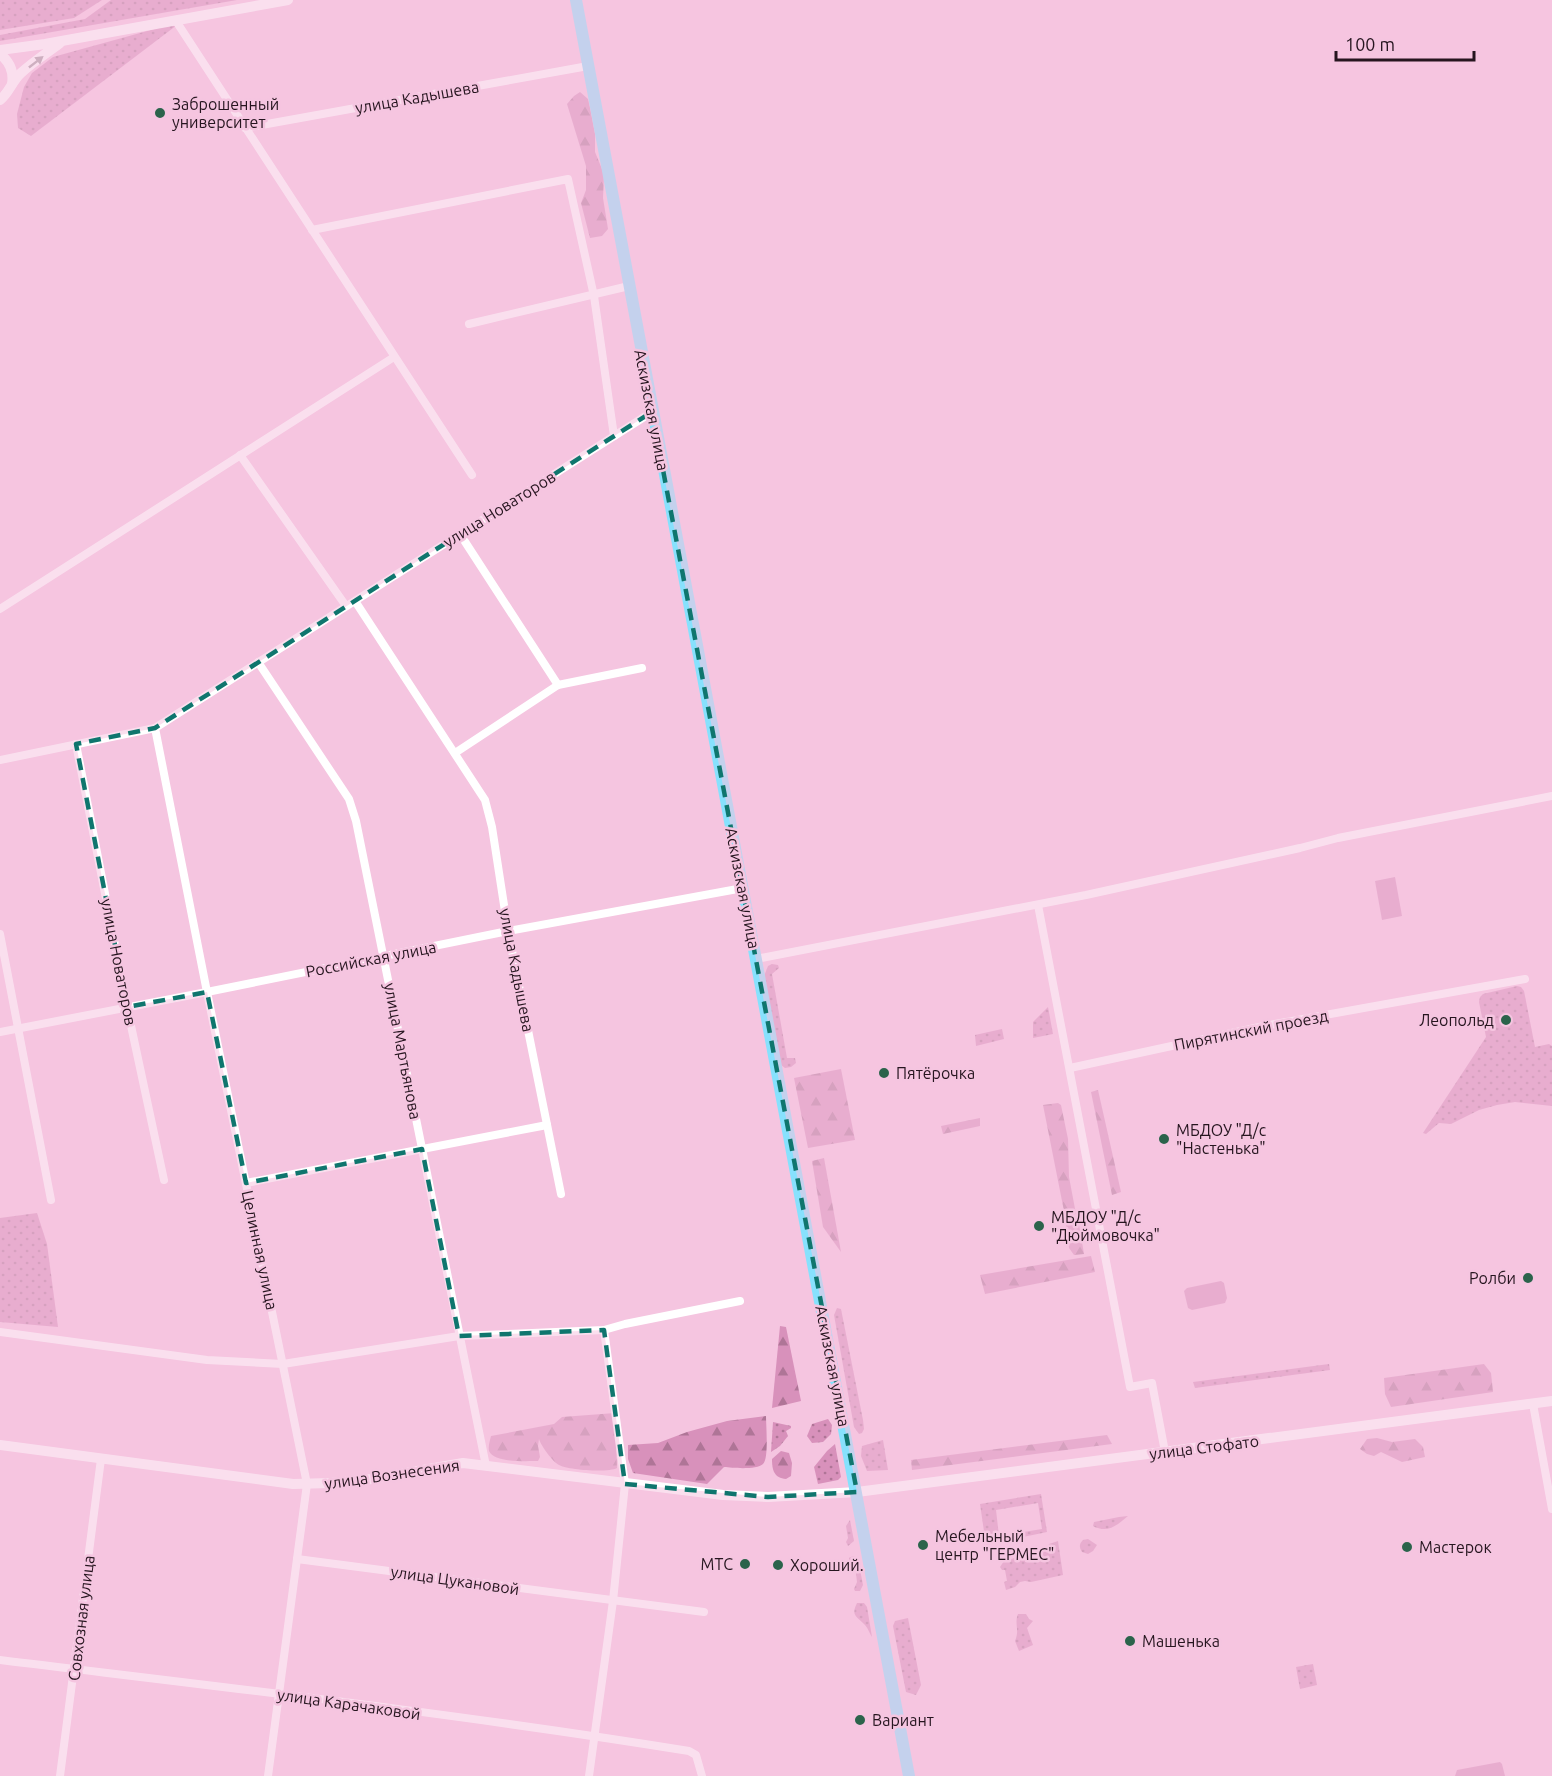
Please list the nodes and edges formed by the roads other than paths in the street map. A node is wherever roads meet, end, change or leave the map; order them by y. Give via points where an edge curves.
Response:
1 (288, 0) edge
2 (576, 0) edge
3 (176, 21) junction
4 (62, 41) junction
5 (0, 52) edge
6 (588, 66) junction
7 (12, 85) junction
8 (0, 100) edge
9 (245, 128) junction
10 (312, 230) junction
11 (629, 286) junction
12 (594, 296) junction
13 (469, 324) dead end
14 (394, 357) junction
15 (652, 411) junction
16 (614, 436) junction
17 (240, 455) junction
18 (471, 475) dead end
19 (460, 534) junction
20 (355, 601) junction
21 (346, 606) junction
22 (0, 609) edge
23 (258, 662) junction
24 (642, 668) dead end
25 (558, 685) junction
26 (155, 728) junction
27 (76, 744) junction
28 (455, 753) junction
29 (0, 760) edge
30 (1552, 796) edge
31 (743, 888) junction
32 (1038, 905) junction
33 (508, 931) junction
34 (0, 934) edge
35 (384, 956) junction
36 (756, 959) junction
37 (1525, 979) dead end
38 (207, 992) junction
39 (127, 1007) junction
40 (18, 1029) junction
41 (0, 1032) edge
42 (1070, 1068) junction
43 (547, 1125) junction
44 (422, 1149) junction
45 (164, 1180) dead end
46 (246, 1183) junction
47 (561, 1194) dead end
48 (51, 1200) dead end
49 (740, 1301) dead end
50 (604, 1330) junction
51 (0, 1332) edge
52 (459, 1336) junction
53 (283, 1364) junction
54 (1552, 1401) edge
55 (1533, 1404) junction
56 (0, 1444) edge
57 (1165, 1452) junction
58 (101, 1460) junction
59 (486, 1466) junction
60 (307, 1484) junction
61 (625, 1484) junction
62 (856, 1492) junction
63 (1552, 1509) edge
64 (297, 1559) junction
65 (613, 1601) junction
66 (704, 1612) dead end
67 (0, 1660) edge
68 (74, 1669) junction
69 (279, 1694) junction
70 (595, 1736) junction
71 (60, 1776) edge
72 (268, 1776) edge
73 (589, 1776) edge
74 (702, 1776) edge
75 (909, 1776) edge

1 - 3 street
2 - 6 main road, Аскизская улица
3 - 4 street
3 - 9 street
4 - 5 street
7 -> 4 street
5 - 7 street via 11,68
6 - 9 street, улица Кадышева
6 - 11 main road, Аскизская улица
7 - 8 street
9 - 10 street
10 - 12 street via 568,179
10 - 14 street
11 - 12 street
11 - 15 main road, Аскизская улица
12 - 13 street
12 - 16 street
14 - 17 street
14 - 18 street
15 - 16 street, улица Новаторов
15 - 31 main road, Аскизская улица
16 - 19 street, улица Новаторов
17 - 21 street
17 - 22 street
19 - 20 street, улица Новаторов
19 - 25 street
20 - 21 street, улица Новаторов
20 - 28 street, улица Кадышева
21 - 23 street, улица Новаторов
23 - 26 street, улица Новаторов
23 - 35 street, улица Мартьянова via 349,799
24 - 25 street
25 - 28 street
26 - 27 street, улица Новаторов
26 - 38 street, Целинная улица
27 - 29 street, улица Новаторов
27 - 39 street, улица Новаторов
28 - 33 street, улица Кадышева via 484,800 492,827
30 - 32 street via 1338,838
31 - 33 street, Российская улица
31 - 36 main road, Аскизская улица
32 - 36 street
32 - 42 street
33 - 35 street, Российская улица
33 - 43 street, улица Кадышева
34 - 40 street
35 - 38 street, Российская улица
35 - 44 street, улица Мартьянова
36 - 62 main road, Аскизская улица
37 - 42 street, Пирятинский проезд via 1264,1026
38 - 39 street, Российская улица
38 - 46 street, Целинная улица
39 - 40 street, Российская улица
39 - 45 street, улица Новаторов
40 - 41 street, Российская улица
40 - 48 street
42 - 57 street via 1130,1387 1152,1383
43 - 44 street
43 - 47 street, улица Кадышева
44 - 46 street
44 - 52 street, улица Мартьянова
46 - 53 street, Целинная улица
49 - 50 street
50 - 52 street
50 - 61 street
51 - 53 street via 207,1360
52 - 53 street
52 - 59 street, улица Мартьянова
53 - 60 street, Целинная улица
54 - 55 street, улица Стофато
55 - 57 street, улица Стофато
55 - 63 street
56 - 58 street, улица Вознесения
57 - 62 street, улица Стофато
58 - 60 street, улица Вознесения
58 - 68 street, Совхозная улица
59 - 60 street, улица Вознесения via 463,1463 372,1479
59 - 61 street, улица Вознесения
60 - 64 street, Целинная улица
61 - 62 street, улица Вознесения via 768,1497
61 - 65 street
62 - 75 main road, Аскизская улица
64 - 65 street, улица Цукановой
64 - 69 street, Целинная улица
65 - 66 street, улица Цукановой
65 - 70 street
67 - 68 street, улица Карачаковой
68 - 69 street, улица Карачаковой
68 - 71 street, Совхозная улица
69 - 70 street, улица Карачаковой
69 - 72 street, Целинная улица
70 - 73 street
70 - 74 street, улица Карачаковой via 689,1751 696,1755

